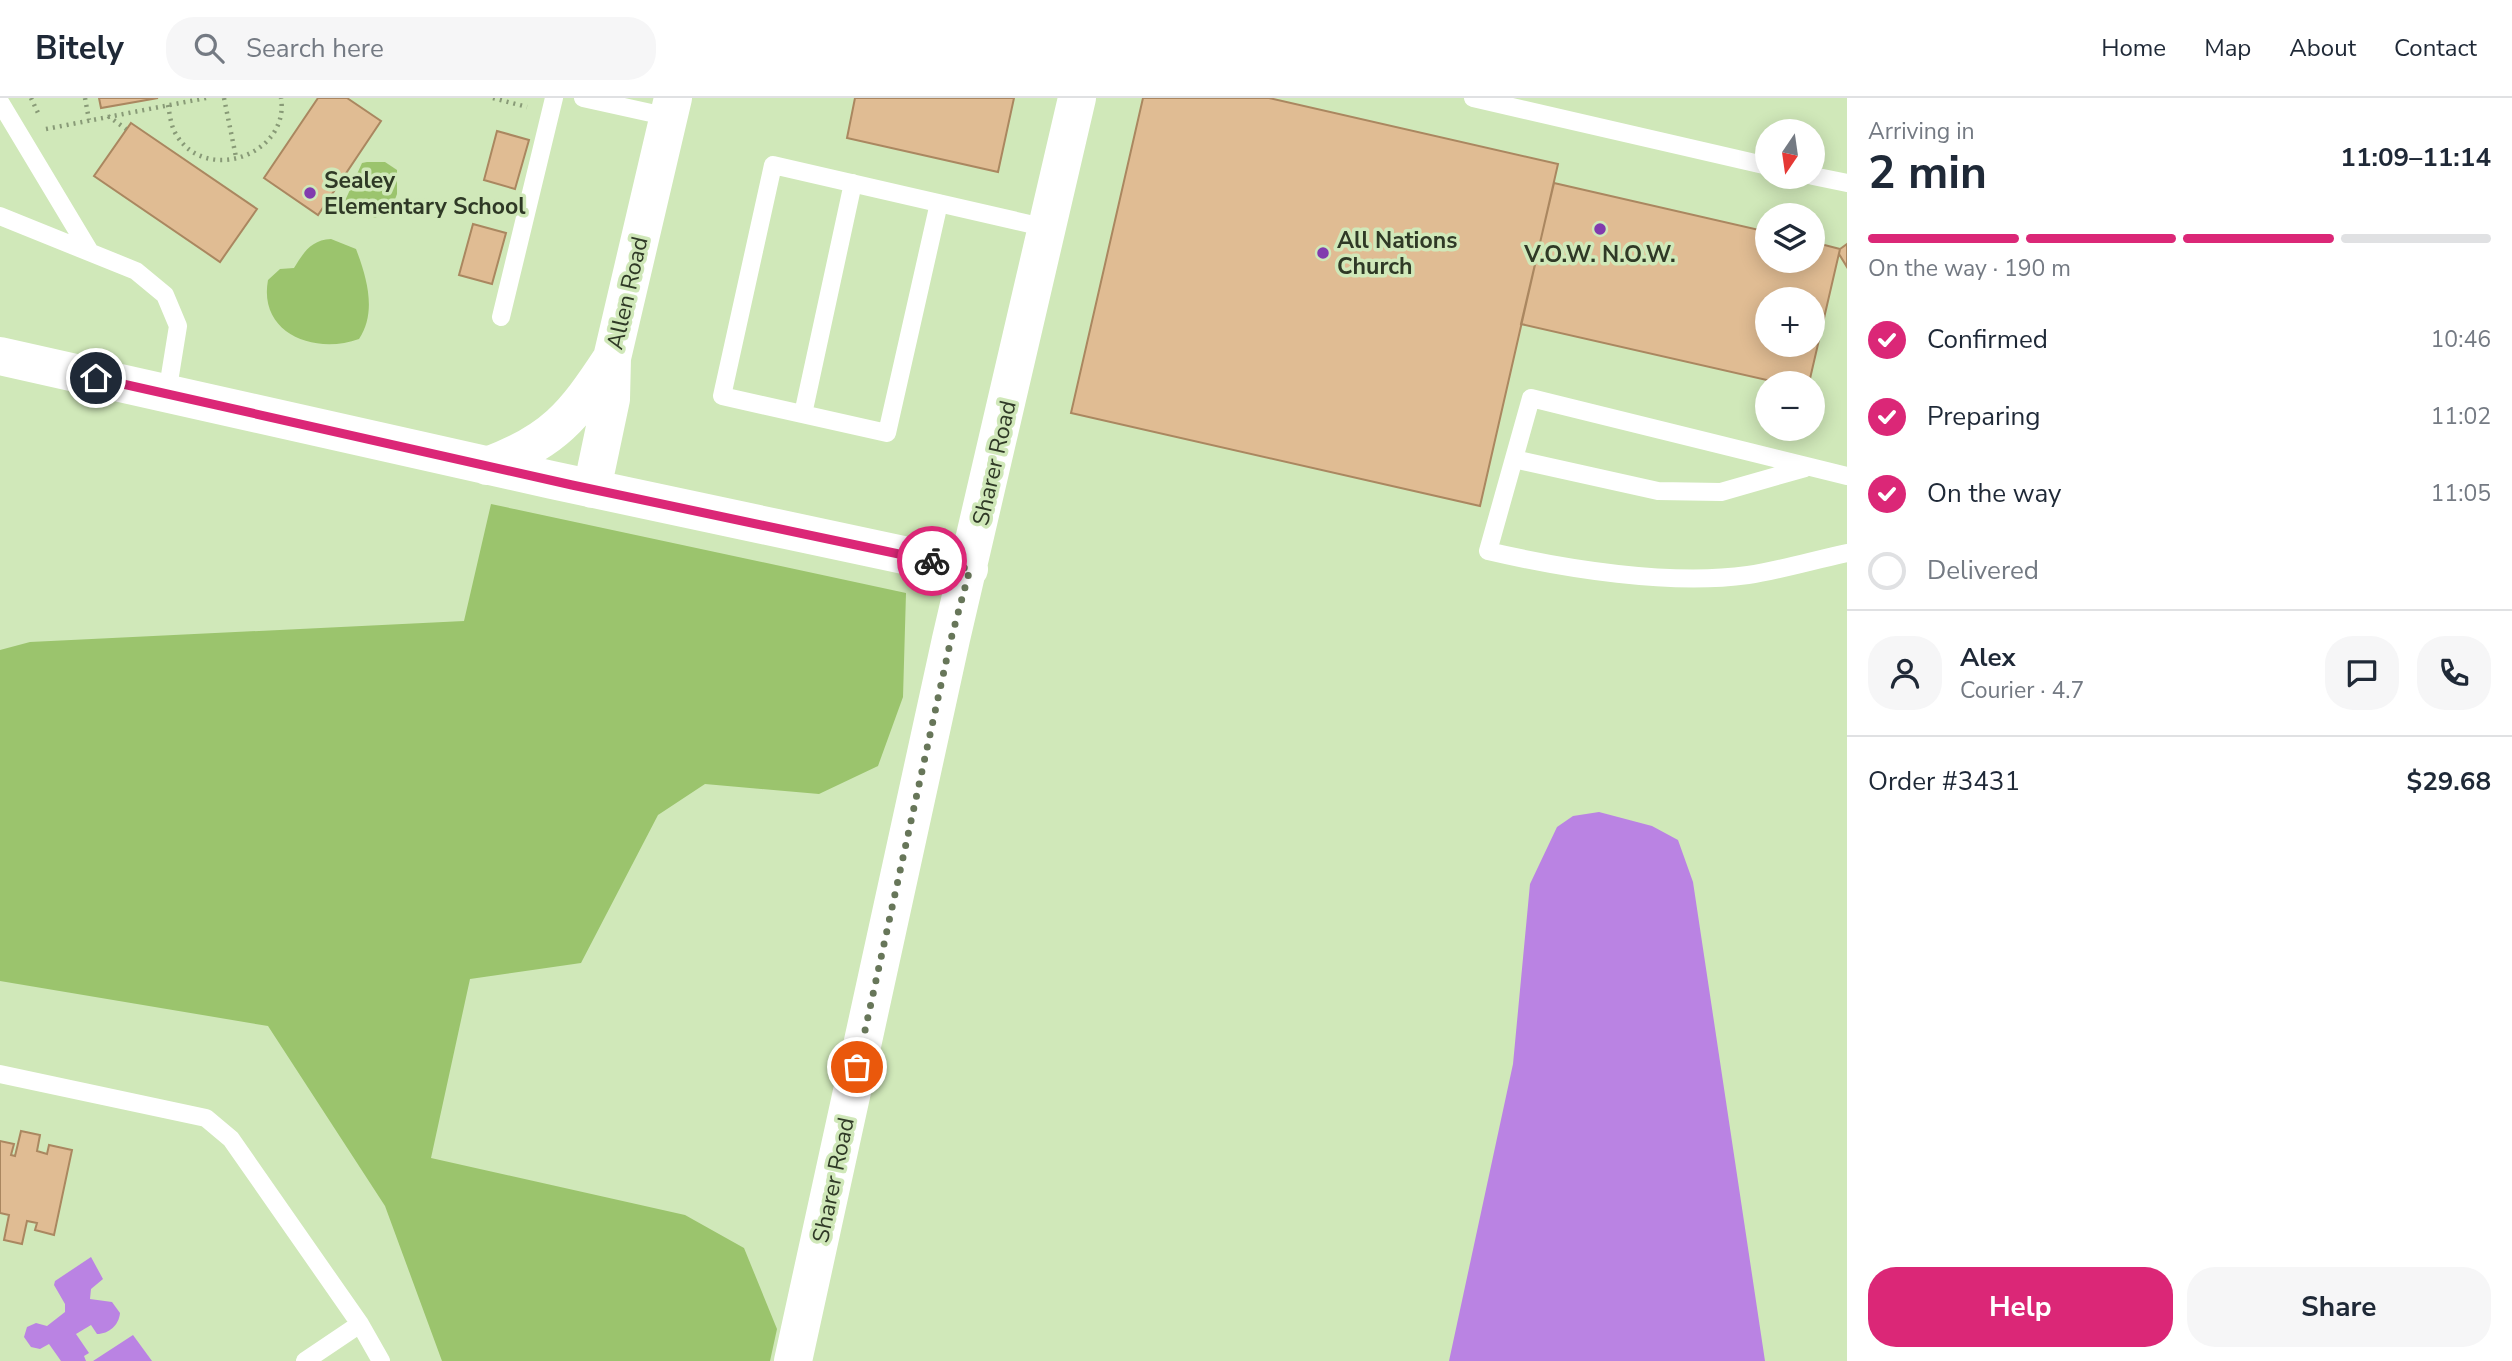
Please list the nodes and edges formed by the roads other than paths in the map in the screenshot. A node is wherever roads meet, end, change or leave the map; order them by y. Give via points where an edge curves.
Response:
1 (554, 98) edge
2 (583, 98) edge
3 (1077, 98) edge
4 (1473, 98) edge
5 (0, 102) edge
6 (671, 108) edge
7 (1755, 163) edge
8 (1825, 178) edge
9 (853, 183) junction
10 (1847, 183) edge
11 (939, 203) junction
12 (0, 216) edge
13 (1047, 228) junction
14 (90, 253) junction
15 (501, 317) dead end
16 (0, 356) edge
17 (612, 358) junction
18 (167, 394) junction
19 (803, 415) junction
20 (1514, 458) junction
21 (486, 466) junction
22 (1808, 467) junction
23 (1847, 477) edge
24 (592, 489) junction
25 (1847, 553) edge
26 (970, 569) junction
27 (0, 1074) edge
28 (360, 1324) junction
29 (304, 1361) edge
30 (381, 1361) edge
31 (793, 1361) edge

1 - 15 lane
2 - 6 lane
3 - 13 street, Sharer Road
4 - 7 lane
5 - 14 lane
6 - 17 street, Allen Road
8 - 10 lane
9 - 11 lane
9 - 19 lane
9 - 19 lane via 773,165 722,396
11 - 13 lane
11 - 19 lane via 887,433
12 - 14 lane
13 - 26 street, Sharer Road
14 - 18 lane via 136,271 164,295 178,326
16 - 18 street
17 - 21 street via 572,415 549,437
17 - 24 street, Allen Road via 611,399
18 - 21 street
20 - 22 lane via 1658,491 1721,492
20 - 22 lane via 1531,398
20 - 25 lane via 1488,551 1656,577 1746,575
21 - 24 street
22 - 23 lane
24 - 26 street
26 - 31 street, Sharer Road
27 - 28 lane via 206,1118 231,1139
28 - 29 lane
28 - 30 lane

